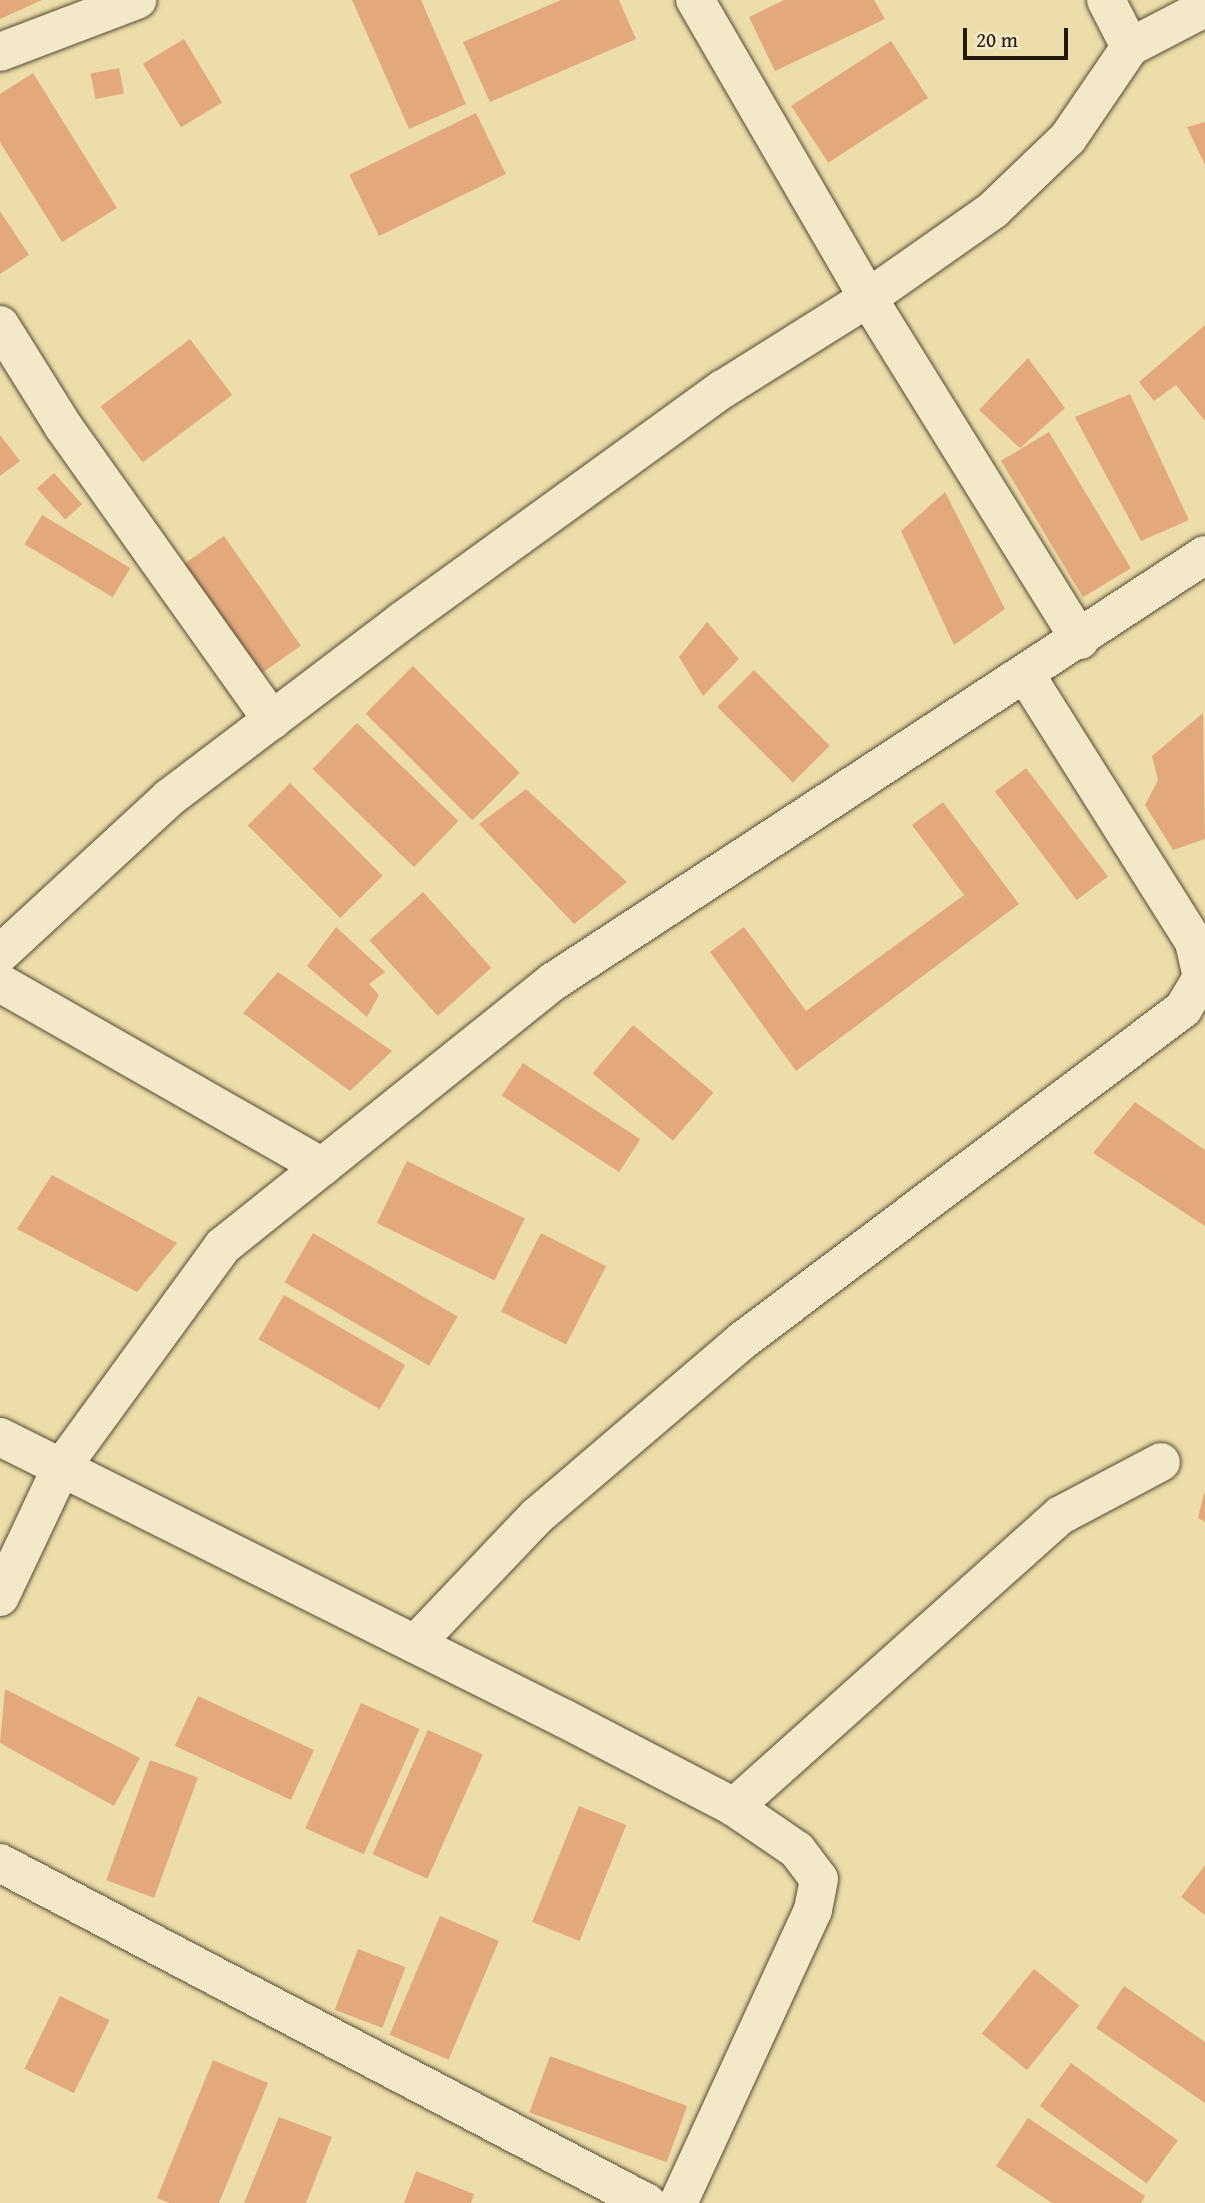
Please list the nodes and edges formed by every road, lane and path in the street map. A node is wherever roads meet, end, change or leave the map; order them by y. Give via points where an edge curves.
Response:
1 (137, 0) edge
2 (695, 0) edge
3 (1105, 0) edge
4 (1205, 8) edge
5 (1130, 47) junction
6 (0, 52) edge
7 (868, 298) junction
8 (0, 326) edge
9 (1205, 555) edge
10 (1080, 640) junction
11 (1026, 676) junction
12 (272, 720) junction
13 (0, 954) edge
14 (0, 983) edge
15 (322, 1167) junction
16 (0, 1437) edge
17 (1161, 1462) dead end
18 (61, 1468) junction
19 (0, 1597) edge
20 (415, 1644) junction
21 (734, 1807) junction
22 (0, 1863) edge
23 (647, 2203) edge
24 (678, 2203) edge

1 - 6 street
2 - 7 street
3 - 5 street
4 - 5 street
5 - 7 street via 1068,138 1003,201
7 - 10 street
7 - 12 street via 723,388
8 - 12 street via 63,426
9 - 10 street
10 - 11 street
11 - 15 street via 554,981
11 - 20 street via 1194,942 1202,977 1183,1009 743,1340 537,1516
12 - 13 street via 169,798
14 - 15 street
15 - 18 street via 223,1246
16 - 18 street
17 - 21 street via 1062,1515
18 - 19 street
18 - 20 street
20 - 21 street
21 - 24 street via 797,1850 819,1879 813,1910
22 - 23 street

